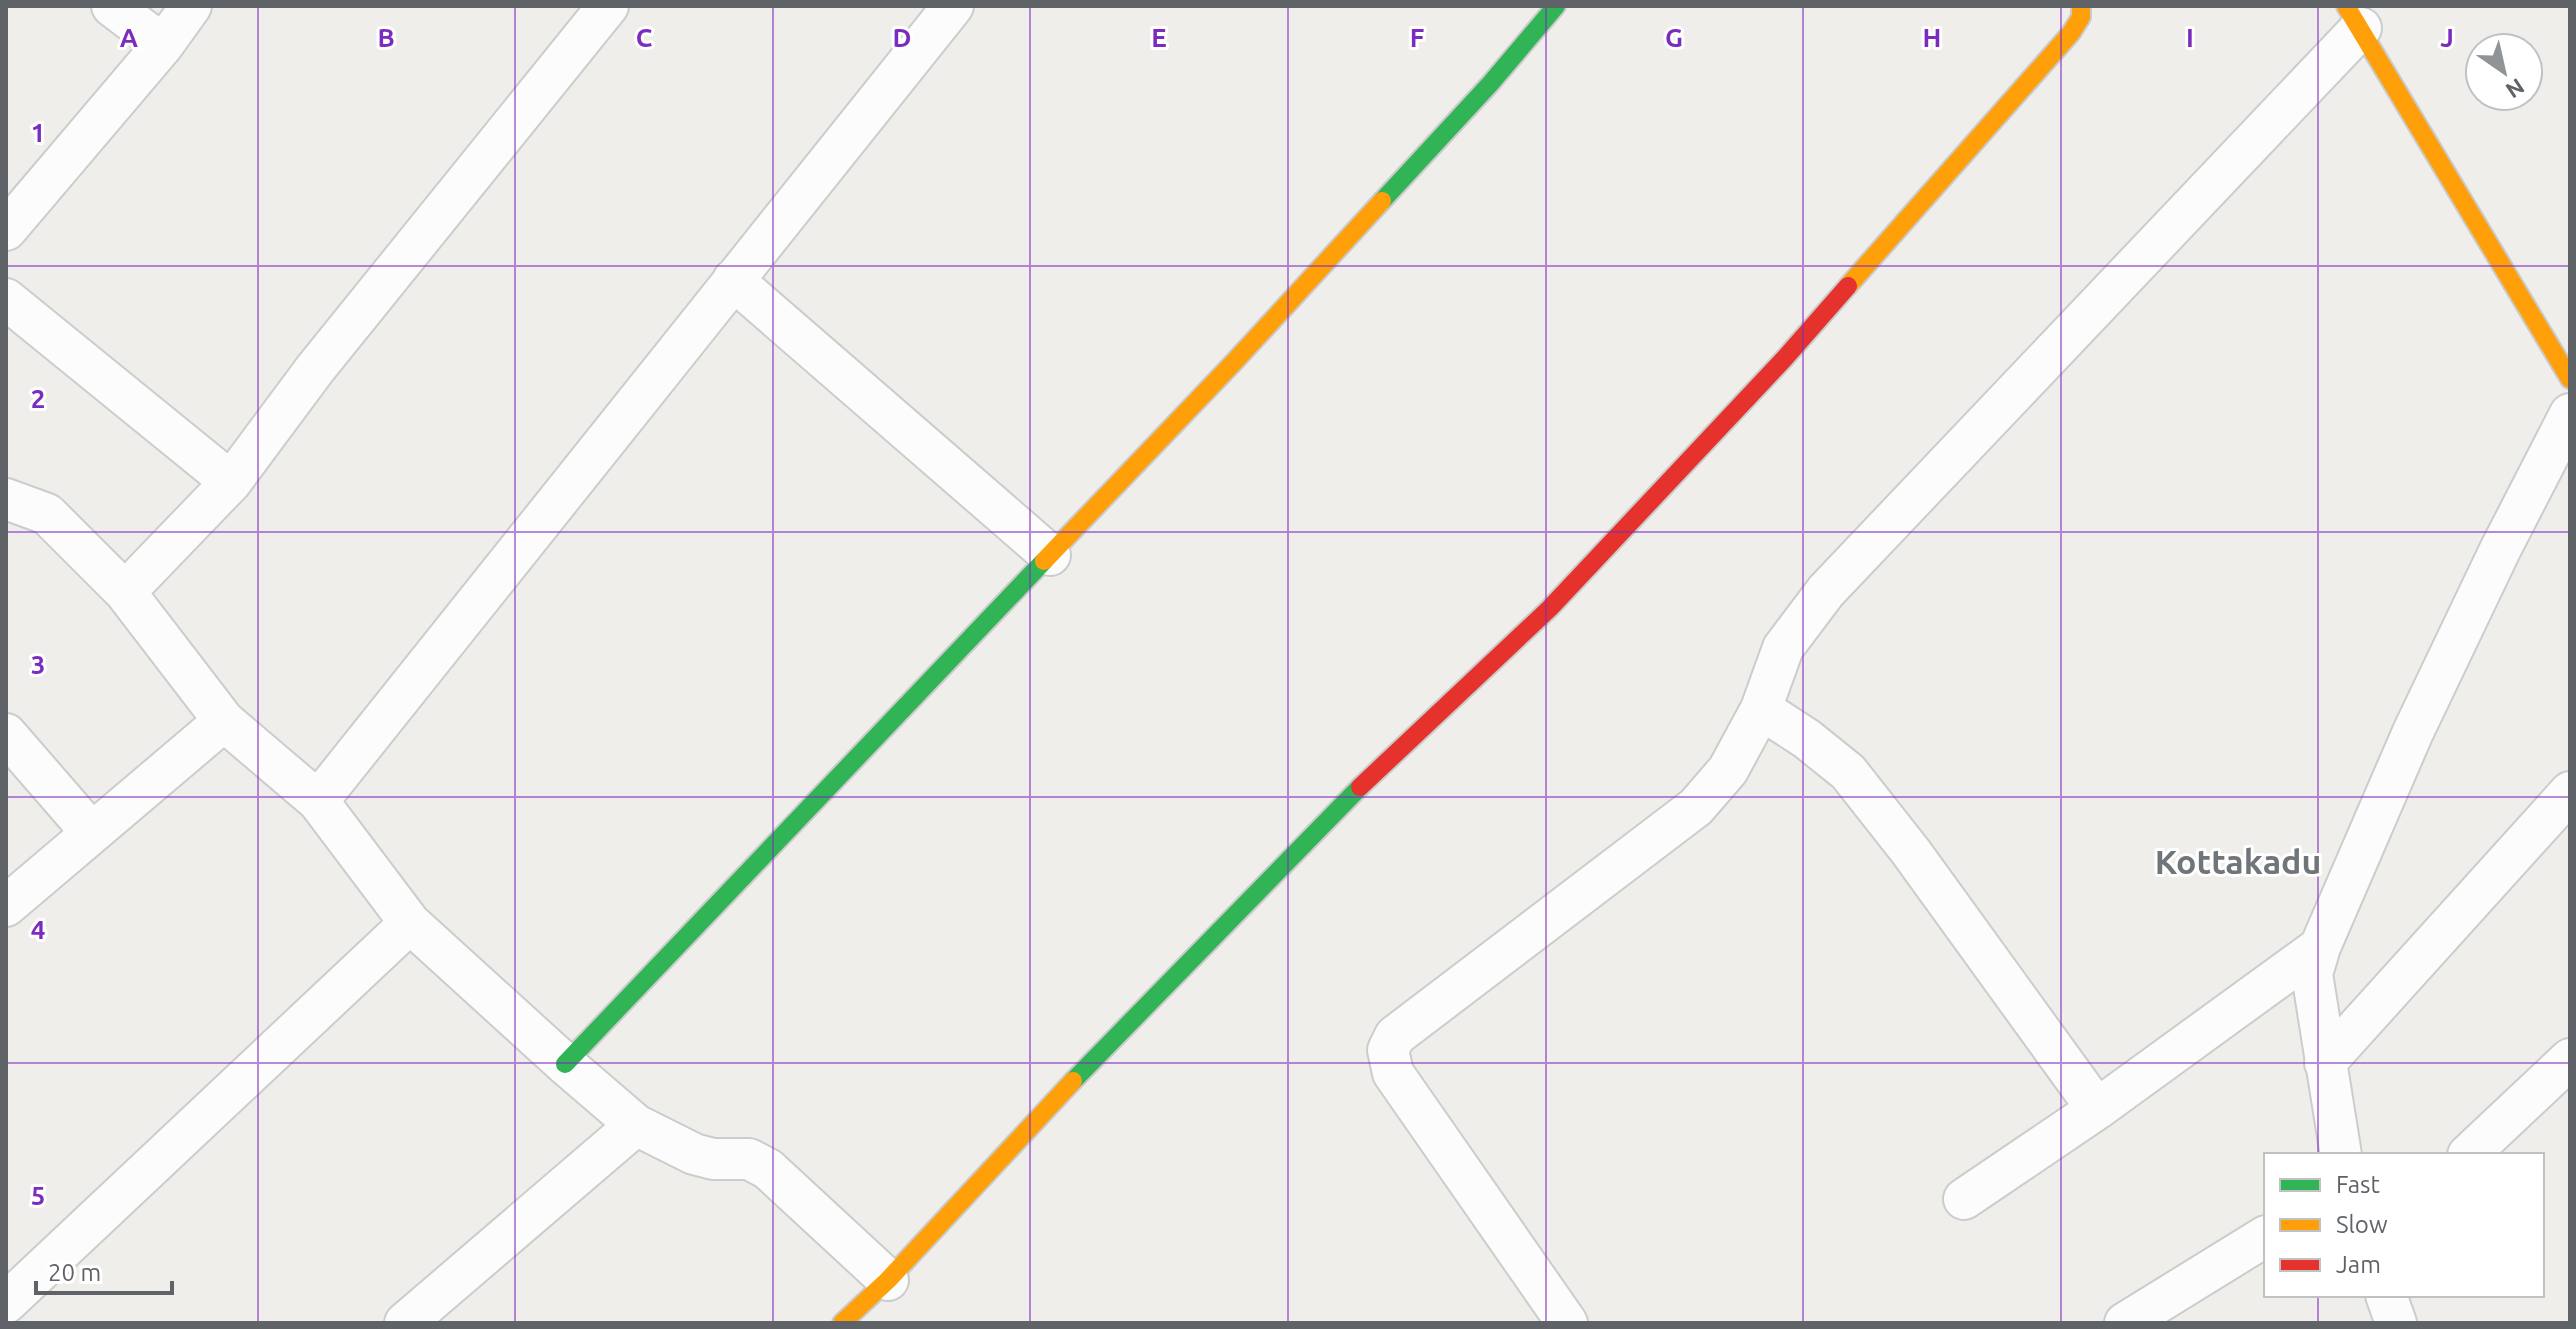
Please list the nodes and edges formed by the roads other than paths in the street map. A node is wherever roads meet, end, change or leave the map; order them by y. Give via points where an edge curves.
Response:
1 (112, 6) edge
2 (191, 6) edge
3 (608, 6) edge
4 (953, 6) edge
5 (1556, 6) edge
6 (2081, 6) edge
7 (2354, 17) edge
8 (163, 45) junction
9 (6, 230) edge
10 (733, 280) junction
11 (6, 299) edge
12 (2570, 379) edge
13 (2570, 414) edge
14 (231, 482) junction
15 (6, 499) edge
16 (1050, 555) junction
17 (125, 592) junction
18 (1761, 709) junction
19 (224, 721) junction
20 (6, 734) edge
21 (2570, 792) edge
22 (318, 801) junction
23 (91, 832) junction
24 (6, 906) edge
25 (410, 923) junction
26 (2320, 947) junction
27 (2570, 1059) edge
28 (2325, 1063) junction
29 (565, 1064) junction
30 (2097, 1109) junction
31 (636, 1125) junction
32 (2341, 1153) edge
33 (2470, 1153) edge
34 (1964, 1199) dead end
35 (2264, 1237) edge
36 (888, 1280) junction
37 (2387, 1297) edge
38 (6, 1303) edge
39 (405, 1323) edge
40 (842, 1323) edge
41 (1567, 1323) edge
42 (2125, 1323) edge
43 (2396, 1323) edge

1 - 8 street
2 - 8 street
3 - 14 street via 315,369
4 - 10 street
5 - 16 street via 1235,361
6 - 36 street via 2071,33 1784,359 1550,608 1381,765 1044,1111
7 - 12 street
7 - 18 street via 1826,591 1783,648
8 - 9 street
10 - 16 street
10 - 22 street
11 - 14 street
13 - 26 street via 2413,732
14 - 17 street
15 - 17 street via 47,514
16 - 29 street
17 - 19 street
18 - 30 street via 1848,772
18 - 41 street via 1728,770 1696,807 1395,1036 1388,1050 1393,1073
19 - 22 street
19 - 23 street
20 - 23 street
21 - 28 street
22 - 25 street
23 - 24 street
25 - 29 street
25 - 38 street
26 - 28 street via 2312,974
26 - 30 street
27 - 33 street
28 - 32 street
29 - 31 street
30 - 34 street
31 - 36 street via 694,1154 749,1159 768,1169
31 - 39 street
35 - 42 street
36 - 40 street
37 - 43 street

